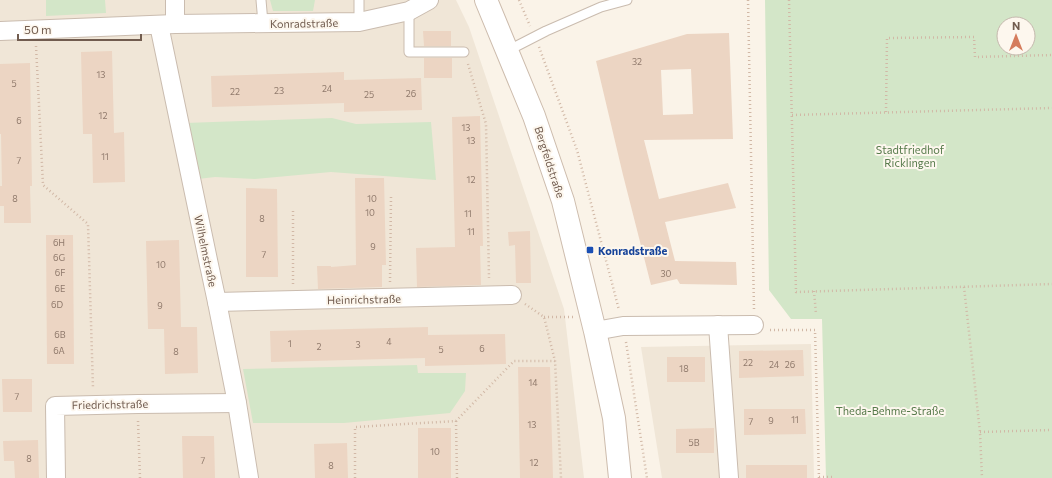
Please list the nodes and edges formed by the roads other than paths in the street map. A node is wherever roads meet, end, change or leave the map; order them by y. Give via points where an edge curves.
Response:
1 (175, 0) edge
2 (261, 0) edge
3 (358, 0) edge
4 (429, 0) edge
5 (486, 0) edge
6 (627, 0) edge
7 (409, 11) junction
8 (359, 22) junction
9 (167, 24) junction
10 (263, 24) junction
11 (0, 31) edge
12 (506, 51) junction
13 (464, 52) road end
14 (512, 295) road end
15 (217, 302) junction
16 (593, 324) junction
17 (718, 325) junction
18 (754, 325) road end
19 (237, 403) junction
20 (56, 478) edge
21 (250, 478) edge
22 (620, 478) edge
23 (729, 478) edge

1 - 9 street
2 - 10 lane
3 - 8 lane
4 - 7 street, Konradstraße
5 - 12 street, Bergfeldstraße
6 - 12 lane via 601,7
7 - 8 street, Konradstraße
7 - 13 lane via 409,52
8 - 10 street, Konradstraße
9 - 10 street, Konradstraße
9 - 11 street, Konradstraße
9 - 15 street, Wilhelmstraße via 206,253
12 - 16 street, Bergfeldstraße via 534,116 563,201
14 - 15 street, Heinrichstraße
15 - 19 street, Wilhelmstraße
16 - 17 street
16 - 22 street, Bergfeldstraße via 614,418
17 - 18 street
17 - 23 street
19 - 20 street, Friedrichstraße via 55,406
19 - 21 street, Wilhelmstraße

